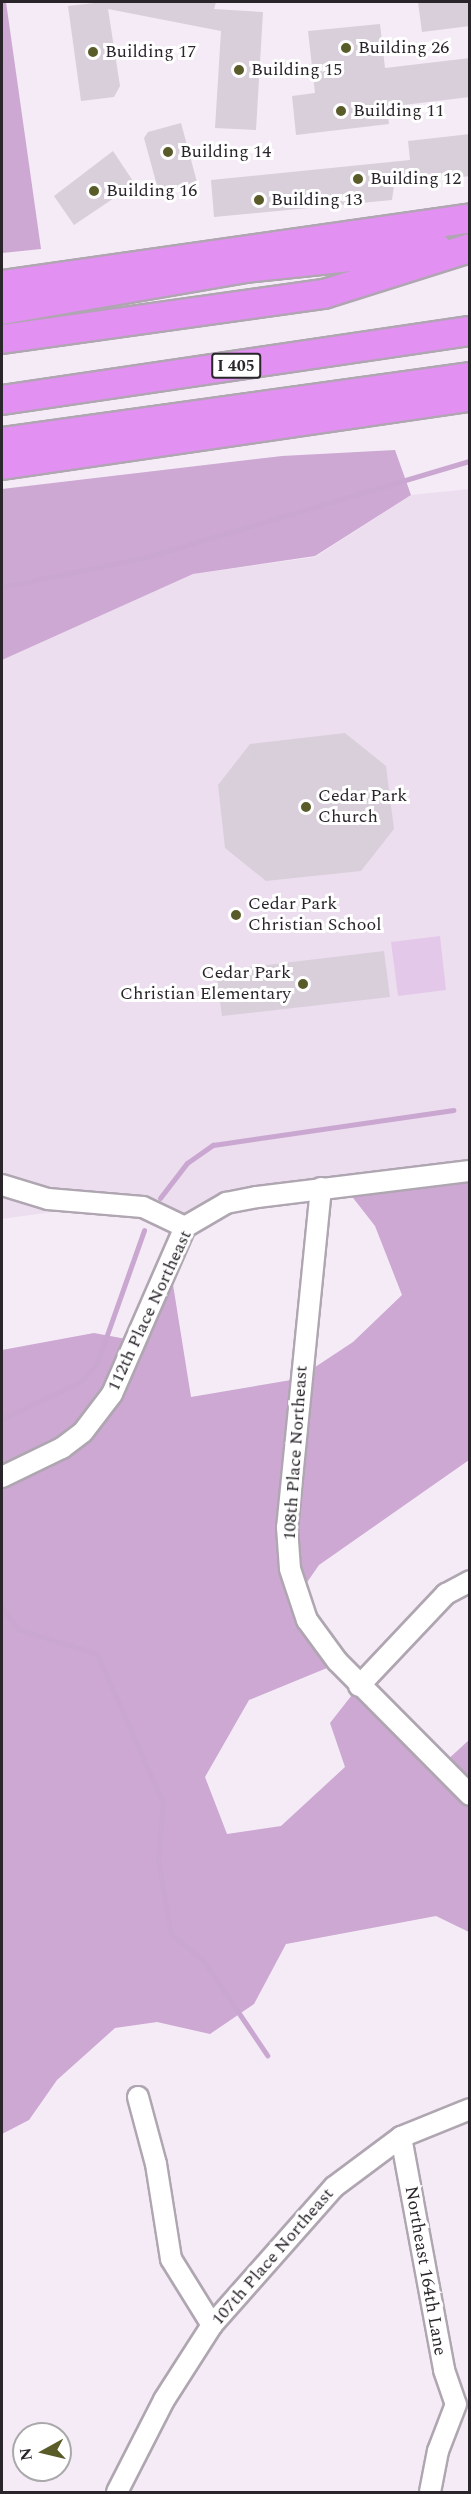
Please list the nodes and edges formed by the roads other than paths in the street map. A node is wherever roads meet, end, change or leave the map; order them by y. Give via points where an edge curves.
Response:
1 (470, 218) edge
2 (470, 247) edge
3 (2, 285) edge
4 (2, 310) edge
5 (470, 331) edge
6 (2, 339) edge
7 (470, 350) edge
8 (470, 376) edge
9 (470, 397) edge
10 (2, 400) edge
11 (470, 408) edge
12 (2, 416) edge
13 (314, 418) junction
14 (2, 442) edge
15 (2, 465) edge
16 (470, 1171) edge
17 (2, 1185) edge
18 (321, 1188) junction
19 (185, 1227) junction
20 (2, 1477) edge
21 (470, 1581) edge
22 (359, 1686) junction
23 (470, 1795) edge
24 (138, 2097) dead end
25 (470, 2109) edge
26 (401, 2137) junction
27 (212, 2325) junction
28 (463, 2403) edge
29 (117, 2493) edge
30 (430, 2493) edge

1 - 3 highway
2 - 4 highway via 356,252
2 - 6 highway via 340,290
5 - 10 highway, I 405
7 - 12 highway, I 405
8 - 14 highway, I 405
9 - 13 highway
11 - 13 highway
13 - 15 highway
16 - 18 street, 112th Place Northeast
17 - 19 street via 48,1199 143,1207
18 - 19 street, 112th Place Northeast via 226,1203
18 - 22 street, 108th Place Northeast via 287,1527 290,1569 307,1620
19 - 20 street, 112th Place Northeast via 112,1395 83,1432 62,1448
21 - 22 street via 446,1594
22 - 23 street, 108th Place Northeast
24 - 27 street via 156,2164 171,2259
25 - 26 street
26 - 27 street, 107th Place Northeast via 334,2187
26 - 28 street, Northeast 164th Lane via 444,2370
27 - 29 street, 107th Place Northeast via 164,2400
28 - 30 street via 438,2451

